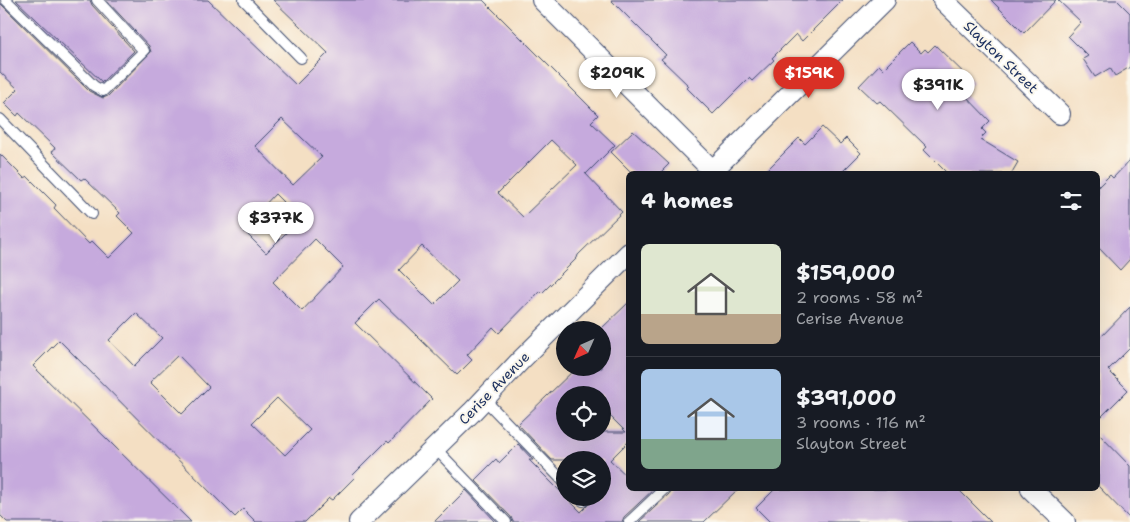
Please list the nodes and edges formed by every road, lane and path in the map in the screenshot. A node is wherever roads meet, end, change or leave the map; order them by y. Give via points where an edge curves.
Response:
1 (6, 0) edge
2 (98, 0) edge
3 (244, 0) edge
4 (542, 0) edge
5 (885, 0) edge
6 (943, 0) edge
7 (301, 58) dead end
8 (1060, 114) dead end
9 (0, 119) edge
10 (710, 171) edge
11 (714, 171) edge
12 (92, 214) dead end
13 (626, 256) edge
14 (484, 400) junction
15 (435, 448) junction
16 (556, 473) edge
17 (662, 491) edge
18 (1033, 491) edge
19 (359, 522) edge
20 (506, 522) edge
21 (629, 522) edge
22 (1065, 522) edge

1 - 2 lane via 103,92 144,51
3 - 7 lane
4 - 10 street
5 - 11 street
6 - 8 street, Slayton Street
9 - 12 lane
13 - 14 street, Cerise Avenue
14 - 15 street, Cerise Avenue
14 - 16 lane
15 - 19 street, Cerise Avenue
15 - 20 lane
17 - 21 lane
18 - 22 street

